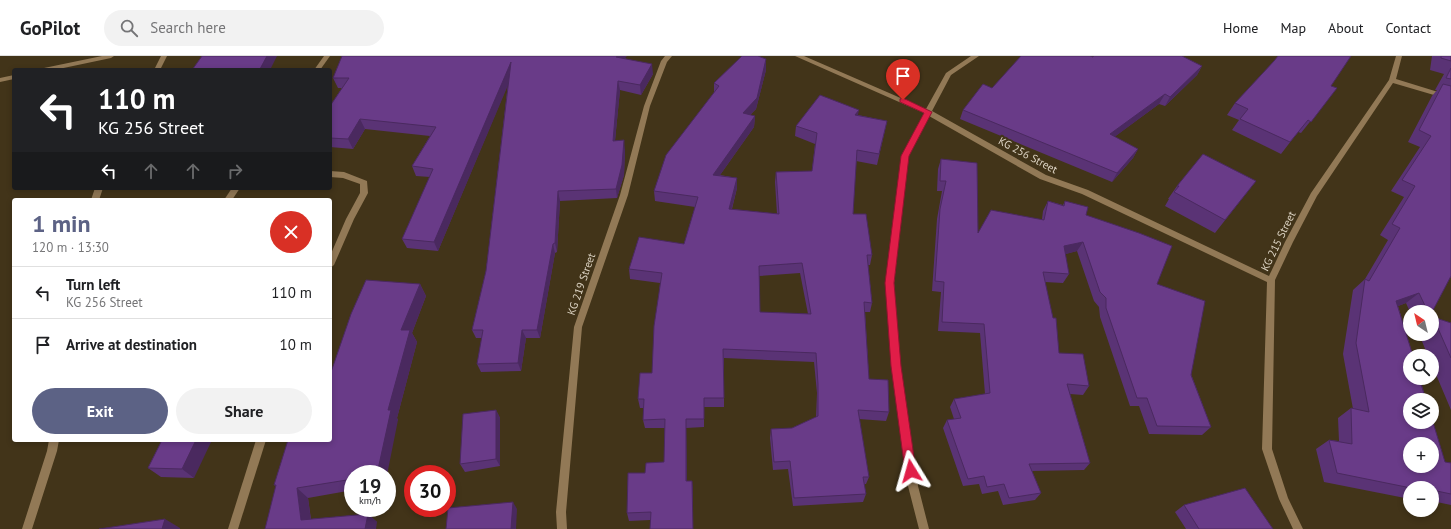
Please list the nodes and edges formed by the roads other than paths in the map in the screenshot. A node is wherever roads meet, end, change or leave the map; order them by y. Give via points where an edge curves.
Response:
1 (111, 56) edge
2 (164, 56) edge
3 (327, 56) edge
4 (669, 56) edge
5 (798, 56) edge
6 (976, 56) edge
7 (1399, 56) edge
8 (54, 68) edge
9 (158, 68) edge
10 (318, 68) edge
11 (12, 77) edge
12 (0, 80) edge
13 (1392, 80) junction
14 (1451, 98) edge
15 (928, 112) junction
16 (332, 174) edge
17 (332, 260) edge
18 (1271, 280) junction
19 (54, 442) edge
20 (59, 442) edge
21 (260, 442) edge
22 (52, 451) junction
23 (27, 529) edge
24 (233, 529) edge
25 (562, 529) edge
26 (924, 529) edge
27 (1298, 529) edge

1 - 8 street
2 - 9 street
3 - 10 street
4 - 25 street, KG 219 Street via 664,61 647,106 624,194 578,327
5 - 15 street, KG 256 Street
6 - 15 street via 948,74
7 - 13 street, KG 215 Street
11 - 12 street
13 - 14 street
13 - 18 street, KG 215 Street via 1314,195
15 - 18 street, KG 256 Street via 1043,177 1085,192
15 - 26 street via 905,156 890,283 896,366 913,486
16 - 17 street via 344,175 364,183 364,193
18 - 27 street, KG 215 Street via 1267,449 1284,499
19 - 22 street
20 - 22 street
21 - 24 street
22 - 23 street

